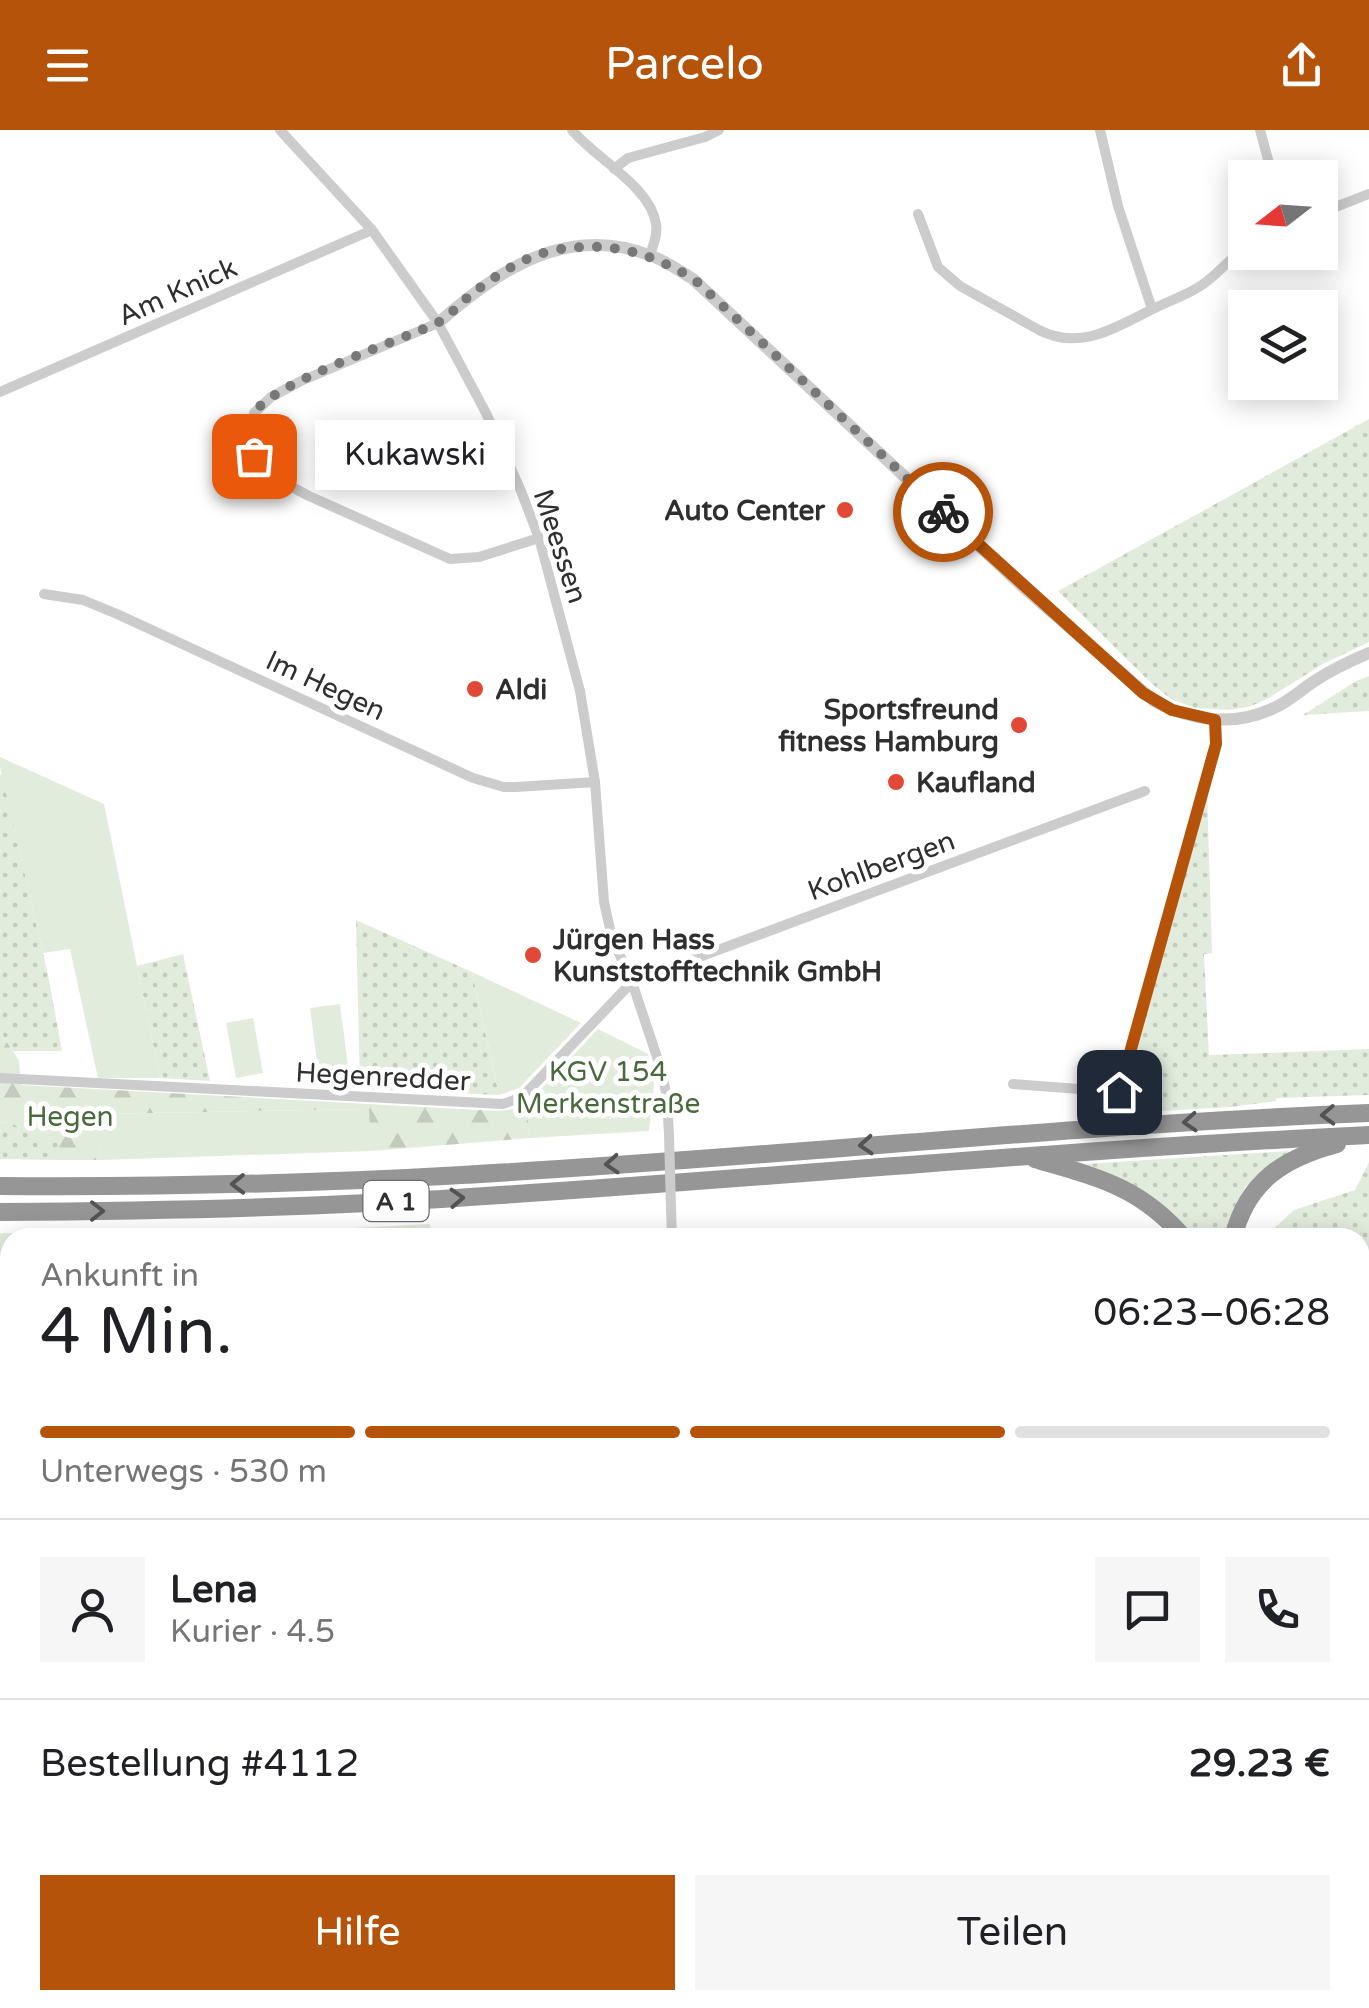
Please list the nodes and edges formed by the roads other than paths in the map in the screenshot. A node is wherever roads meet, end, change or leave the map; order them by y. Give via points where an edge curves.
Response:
1 (280, 130) edge
2 (572, 130) edge
3 (720, 130) edge
4 (1100, 130) edge
5 (1260, 130) edge
6 (1268, 160) edge
7 (614, 169) junction
8 (1369, 194) edge
9 (1338, 207) edge
10 (918, 214) dead end
11 (372, 230) junction
12 (650, 256) junction
13 (1228, 263) edge
14 (1152, 309) junction
15 (438, 323) junction
16 (0, 392) edge
17 (539, 538) junction
18 (44, 594) dead end
19 (1369, 653) edge
20 (1215, 720) junction
21 (594, 782) junction
22 (1145, 791) dead end
23 (632, 982) junction
24 (0, 1078) edge
25 (1013, 1084) dead end
26 (1369, 1113) edge
27 (1369, 1135) edge
28 (1020, 1155) junction
29 (0, 1186) edge
30 (0, 1212) edge
31 (672, 1228) edge
32 (1174, 1228) edge
33 (1236, 1228) edge

1 - 11 street, Meessen
2 - 7 street
3 - 7 street via 628,158
4 - 14 street
5 - 6 street
7 - 12 street via 642,196 656,222
8 - 9 street
10 - 14 street via 938,267 1048,336 1086,338
11 - 15 street, Meessen
11 - 16 street, Am Knick
12 - 15 street via 594,246 550,251 502,272
12 - 20 street via 694,279 1143,693 1172,710
13 - 14 street via 1198,288
15 - 17 street, Meessen via 505,452
15 - 17 street via 271,397 254,413 248,440 254,456 282,482 450,560
17 - 21 street, Meessen via 580,692
18 - 21 street, Im Hegen via 117,614 473,778 504,787
19 - 20 street via 1279,706
20 - 25 street via 1216,744 1119,1092
21 - 23 street, Meessen via 604,902
22 - 23 street, Kohlbergen
23 - 24 street, Hegenredder via 528,1092 503,1104
23 - 31 street, bridge via 667,1098
26 -> 29 highway, A 1 via 391,1179
27 - 28 highway, A 1
27 - 33 highway via 1306,1153 1274,1172 1249,1198
30 -> 28 highway, A 1 via 467,1198
28 - 32 highway via 1126,1189

